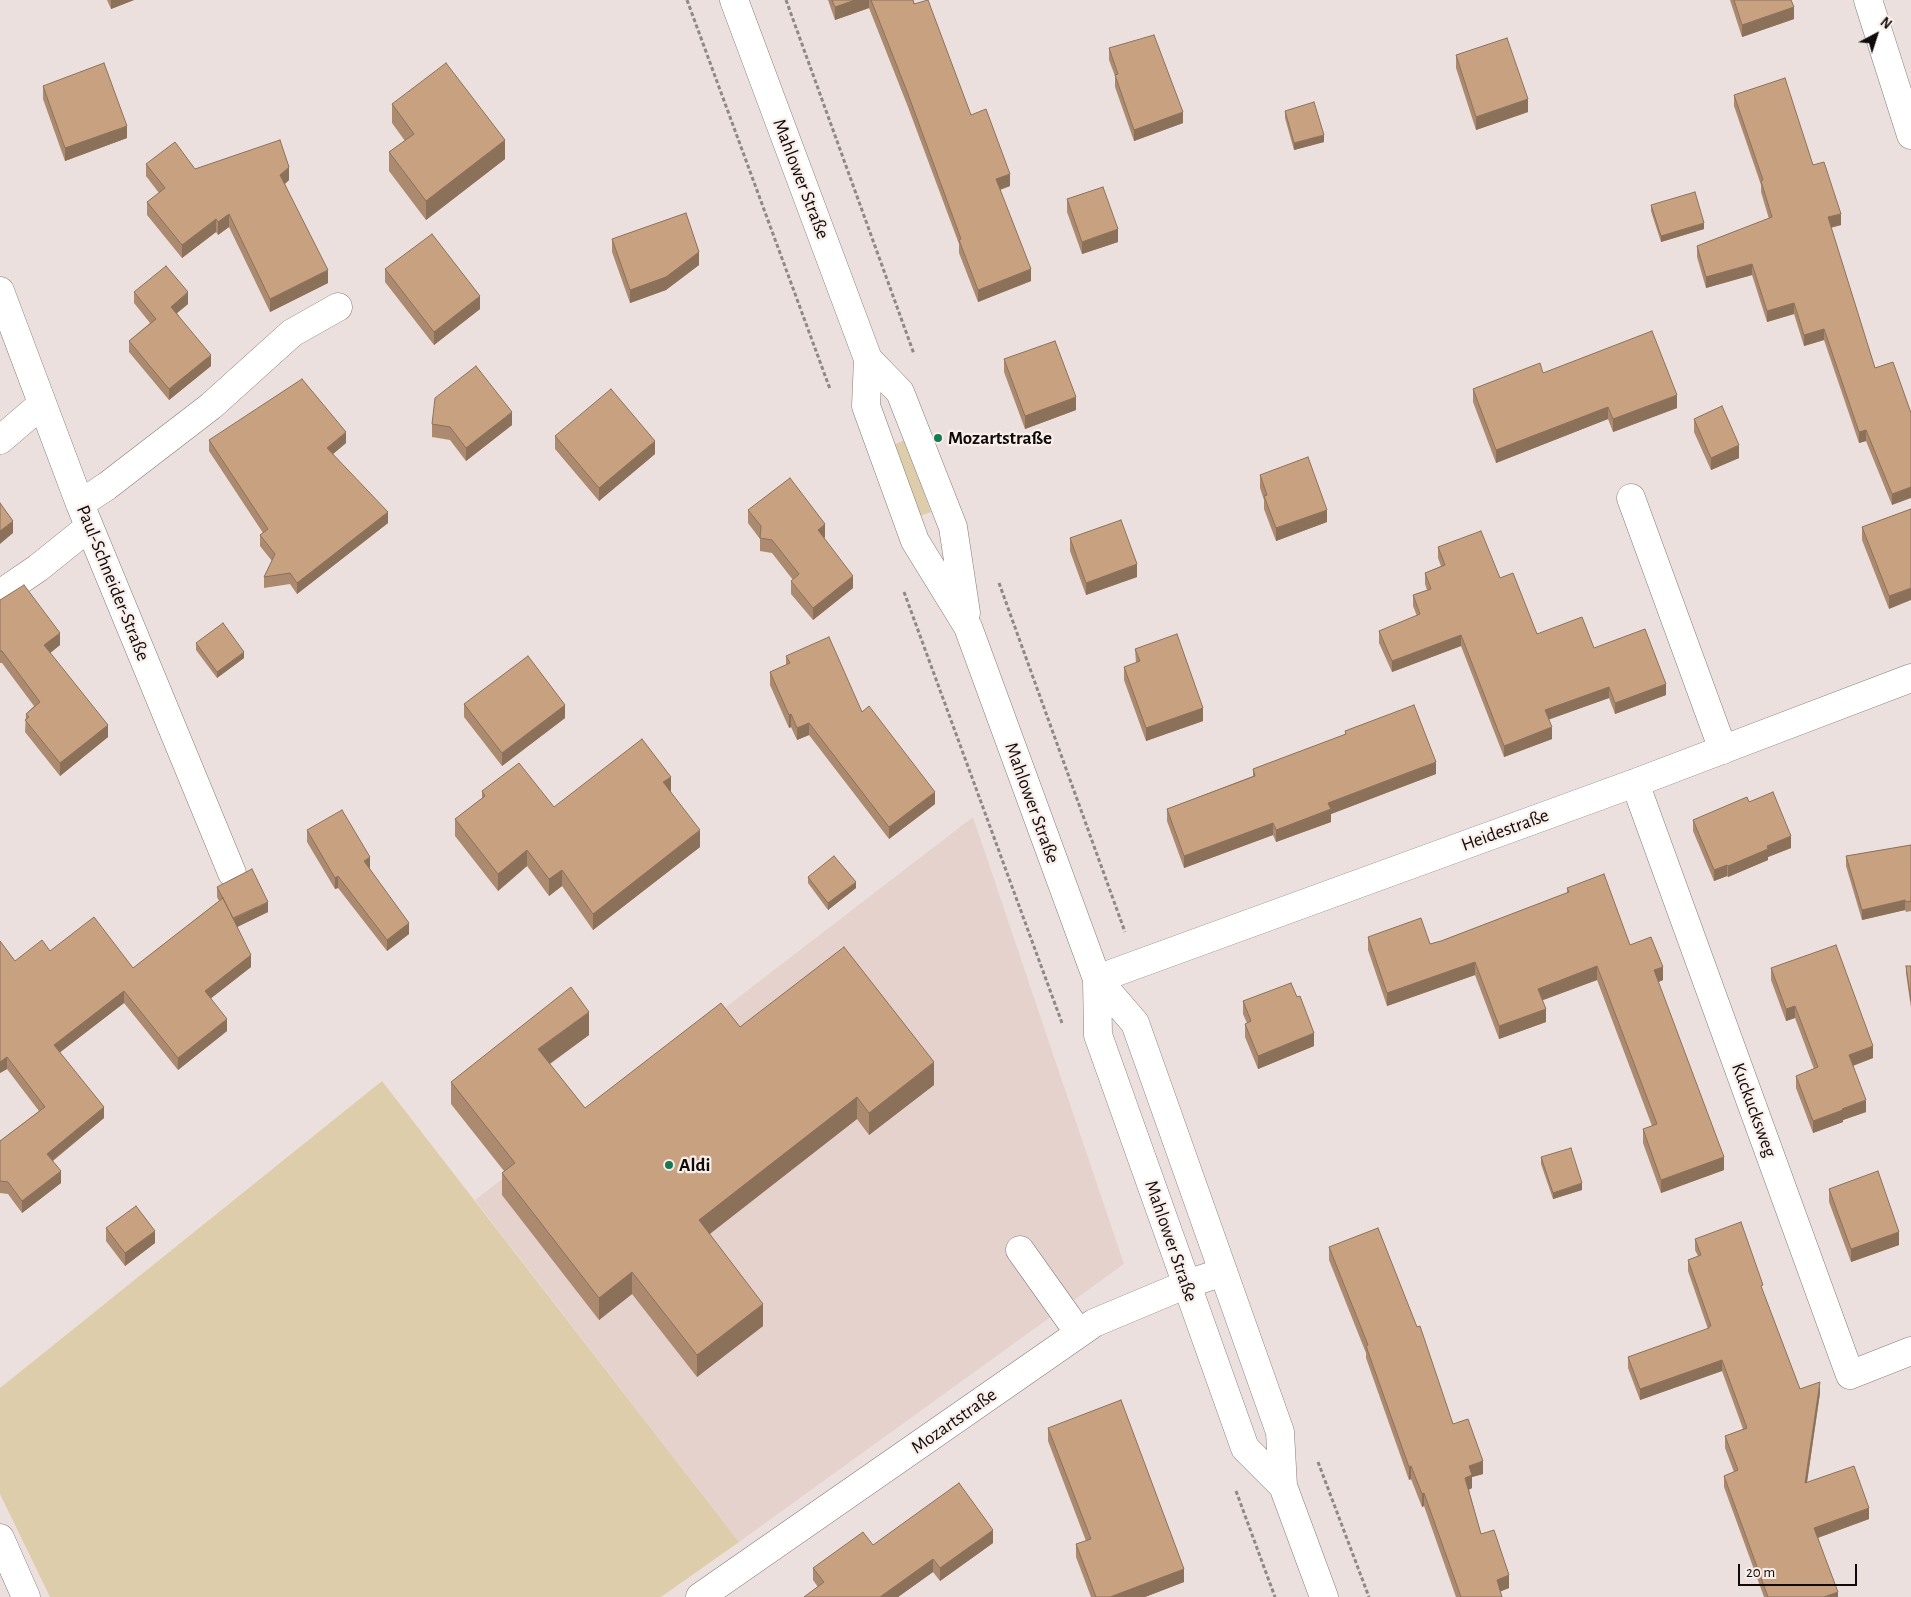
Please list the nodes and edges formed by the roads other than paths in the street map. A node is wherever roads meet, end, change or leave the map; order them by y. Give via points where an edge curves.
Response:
1 (734, 0) edge
2 (1868, 0) edge
3 (1911, 135) edge
4 (0, 291) edge
5 (338, 307) dead end
6 (868, 359) junction
7 (42, 404) junction
8 (0, 440) edge
9 (1631, 498) dead end
10 (84, 515) junction
11 (0, 594) edge
12 (968, 627) junction
13 (1911, 678) edge
14 (1723, 750) junction
15 (1635, 783) junction
16 (232, 873) dead end
17 (1097, 979) junction
18 (1020, 1250) dead end
19 (1223, 1272) junction
20 (1186, 1284) junction
21 (1079, 1333) junction
22 (1911, 1351) edge
23 (1283, 1486) junction
24 (0, 1538) edge
25 (23, 1596) edge
26 (700, 1597) edge
27 (1324, 1597) edge

1 - 6 street, Mahlower Straße
2 - 3 street
4 - 7 street, Paul-Schneider-Straße
5 - 10 street via 292,333 211,406 106,486
6 - 12 street, Mahlower Straße via 866,406 915,541
6 - 12 street, Mahlower Straße via 900,392 954,527
7 - 8 street
7 - 10 street, Paul-Schneider-Straße
9 - 14 street
10 - 11 street via 38,568
10 - 16 street, Paul-Schneider-Straße
12 - 17 street, Mahlower Straße
13 - 14 street, Heidestraße
14 - 15 street, Heidestraße
15 - 17 street, Heidestraße
15 - 22 street, Kuckucksweg via 1850,1375
17 - 19 street, Mahlower Straße via 1134,1023
17 - 20 street, Mahlower Straße via 1098,1035
18 - 21 street
19 - 20 street, Mozartstraße
19 - 23 street, Mahlower Straße via 1280,1432
20 - 21 street, Mozartstraße via 1094,1323
20 - 23 street, Mahlower Straße via 1244,1448
21 - 26 street, Mozartstraße
23 - 27 street, Mahlower Straße
24 - 25 street

